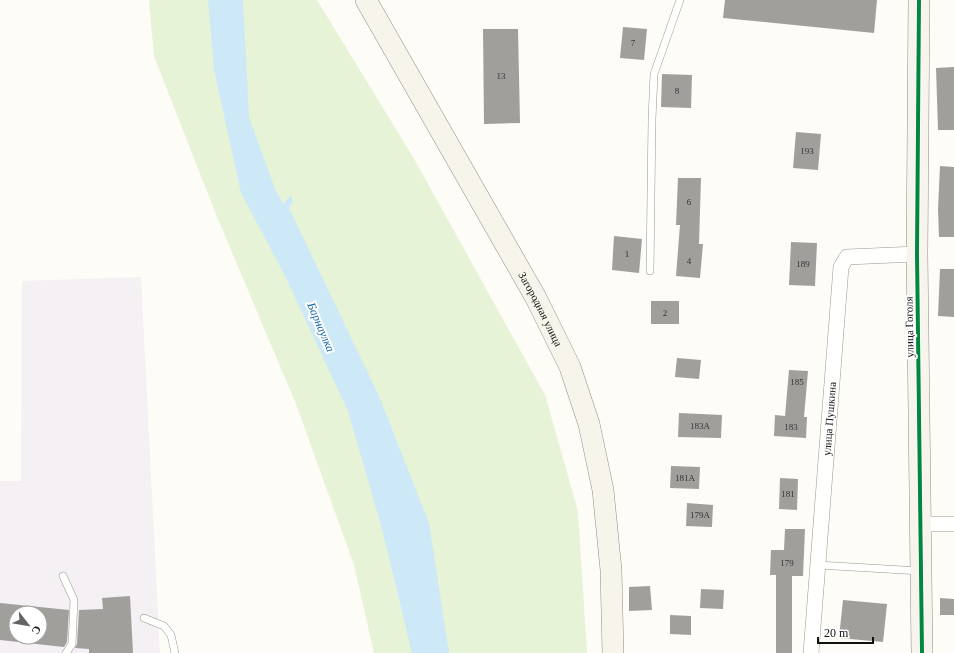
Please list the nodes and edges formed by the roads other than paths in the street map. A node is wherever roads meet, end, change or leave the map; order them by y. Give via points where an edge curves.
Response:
1 (366, 0) edge
2 (680, 0) edge
3 (919, 0) edge
4 (917, 254) junction
5 (650, 271) dead end
6 (920, 524) junction
7 (954, 524) edge
8 (818, 565) junction
9 (921, 571) junction
10 (63, 576) dead end
11 (144, 618) dead end
12 (66, 653) edge
13 (175, 653) edge
14 (613, 653) edge
15 (811, 653) edge
16 (922, 653) edge

1 - 14 main road, Загородная улица via 536,298 570,367 589,424 603,490 611,570
2 - 5 lane via 654,74
3 - 4 main road, улица Гоголя
4 - 6 main road, улица Гоголя
4 - 8 street, улица Пушкина via 847,257 841,267
6 - 7 street
6 - 9 main road, улица Гоголя
8 - 9 lane
8 - 15 street, улица Пушкина
9 - 16 main road, улица Гоголя
10 - 12 lane via 74,600 72,644
11 - 13 lane via 164,626 171,635

